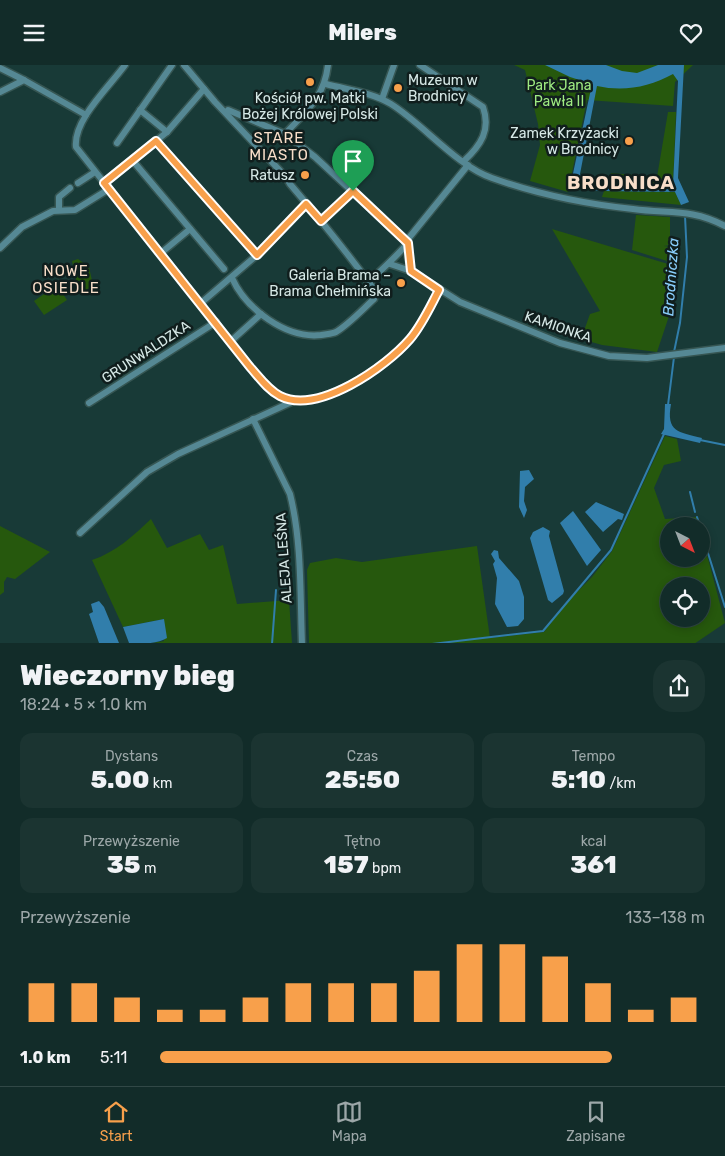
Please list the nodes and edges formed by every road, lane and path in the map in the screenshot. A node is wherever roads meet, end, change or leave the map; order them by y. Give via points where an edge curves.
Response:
1 (125, 65) edge
2 (172, 65) edge
3 (184, 65) edge
4 (328, 65) edge
5 (394, 65) edge
6 (420, 65) edge
7 (0, 68) edge
8 (24, 80) junction
9 (326, 84) junction
10 (204, 89) junction
11 (0, 92) edge
12 (382, 99) junction
13 (215, 102) junction
14 (140, 110) junction
15 (86, 115) junction
16 (167, 132) junction
17 (285, 134) junction
18 (156, 141) junction
19 (117, 143) dead end
20 (133, 161) junction
21 (466, 163) junction
22 (95, 171) junction
23 (78, 183) dead end
24 (104, 183) junction
25 (70, 188) dead end
26 (109, 189) junction
27 (353, 191) junction
28 (306, 204) junction
29 (59, 209) junction
30 (321, 221) junction
31 (725, 226) edge
32 (190, 229) junction
33 (408, 243) junction
34 (0, 248) edge
35 (161, 253) junction
36 (257, 255) junction
37 (390, 264) junction
38 (224, 269) dead end
39 (411, 271) junction
40 (232, 278) junction
41 (370, 281) junction
42 (439, 290) junction
43 (201, 303) junction
44 (261, 314) junction
45 (216, 322) junction
46 (231, 341) junction
47 (725, 343) edge
48 (725, 349) edge
49 (710, 350) junction
50 (296, 400) junction
51 (90, 403) dead end
52 (253, 419) junction
53 (80, 533) dead end
54 (302, 643) edge

1 - 15 street
2 - 14 street
3 - 10 street
4 - 9 street
5 - 12 street
6 - 21 street via 483,107 486,121 484,136
7 - 8 street
8 - 11 street
8 - 15 street
9 - 12 street
9 - 17 street via 319,97
10 - 13 street
10 - 16 street
12 - 21 street
13 - 17 street via 234,114
13 - 28 street via 287,178
14 - 16 street
14 - 19 street
15 - 22 street via 77,132 76,147
16 - 18 street
17 - 27 street
18 - 20 street
18 - 36 street
20 - 24 street
20 - 32 street
21 - 31 street via 491,178 579,201 634,210 693,213
21 - 33 street
22 - 23 street
22 - 24 street
24 - 26 street
25 - 29 street via 59,197
26 - 29 street via 76,210
26 - 35 street
27 - 30 street
27 - 33 street
28 - 30 street
28 - 36 street
29 - 34 street via 16,231
30 - 41 street
32 - 35 street
32 - 38 street
33 - 37 street
33 - 39 street
35 - 43 street
36 - 40 street
37 - 39 street, KAMIONKA
37 - 41 street
39 - 42 street, KAMIONKA
40 - 43 street
40 - 44 street via 240,292
41 - 44 street via 376,292 374,299 335,333 307,336
42 - 49 street, KAMIONKA via 460,302 560,343 609,356 666,357
42 - 50 street via 416,331 388,359 355,383 336,392
43 - 45 street
44 - 46 street
45 - 46 street
45 - 51 street, GRUNWALDZKA
46 - 50 street via 270,389 281,397
47 - 49 street, KAMIONKA
48 - 49 street, KAMIONKA
50 - 52 street
52 - 53 street via 147,472
52 - 54 street, ALEJA LEŚNA via 293,506

